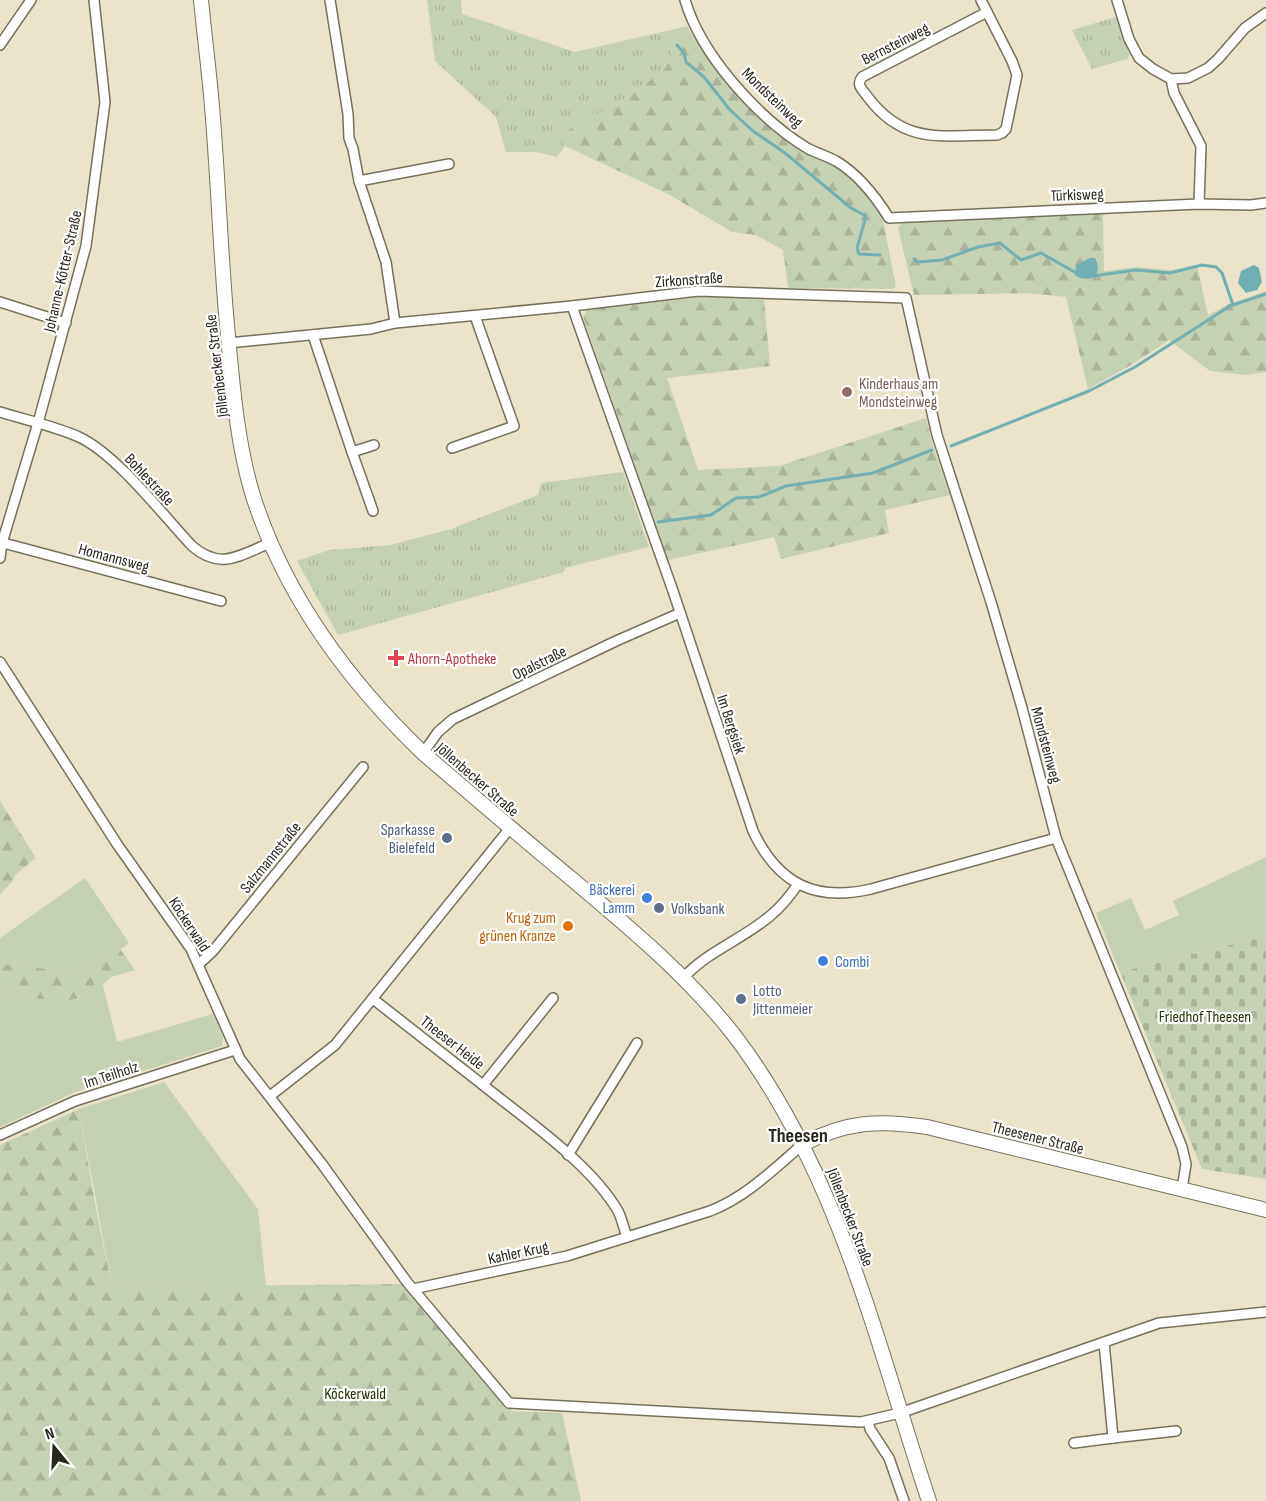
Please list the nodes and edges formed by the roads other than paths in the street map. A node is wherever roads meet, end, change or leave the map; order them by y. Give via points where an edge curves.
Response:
1 (31, 0) edge
2 (94, 0) edge
3 (201, 0) edge
4 (330, 0) edge
5 (685, 0) edge
6 (981, 0) edge
7 (1117, 0) edge
8 (987, 12) junction
9 (1266, 13) edge
10 (0, 45) edge
11 (1171, 80) junction
12 (449, 164) dead end
13 (359, 181) junction
14 (1199, 204) junction
15 (1266, 204) edge
16 (889, 218) joint
17 (906, 298) joint
18 (0, 302) edge
19 (573, 306) junction
20 (475, 316) junction
21 (66, 322) junction
22 (395, 323) junction
23 (313, 335) junction
24 (229, 343) junction
25 (0, 412) edge
26 (38, 423) junction
27 (374, 445) dead end
28 (452, 448) dead end
29 (352, 452) junction
30 (372, 511) dead end
31 (1, 542) edge
32 (270, 543) junction
33 (0, 558) edge
34 (221, 602) dead end
35 (680, 613) junction
36 (0, 662) edge
37 (11, 680) junction
38 (0, 684) edge
39 (423, 753) junction
40 (363, 767) dead end
41 (510, 828) junction
42 (1056, 838) junction
43 (798, 884) junction
44 (198, 964) junction
45 (683, 978) junction
46 (553, 998) dead end
47 (373, 999) junction
48 (637, 1043) dead end
49 (235, 1050) junction
50 (483, 1085) junction
51 (270, 1096) junction
52 (0, 1135) edge
53 (803, 1144) junction
54 (568, 1155) junction
55 (1182, 1189) junction
56 (1266, 1210) edge
57 (627, 1237) junction
58 (413, 1289) junction
59 (1266, 1311) edge
60 (1104, 1342) junction
61 (900, 1413) junction
62 (868, 1421) junction
63 (1176, 1431) dead end
64 (1113, 1438) junction
65 (1074, 1443) dead end
66 (904, 1501) edge
67 (929, 1501) edge

1 - 10 street
2 - 21 street, Johanne-Kötter-Straße via 105,89 104,116 86,246
3 - 24 main road, Jöllenbecker Straße
4 - 13 street via 349,138
5 - 16 street, Mondsteinweg via 698,34 737,85 767,116 806,147 851,173
6 - 8 street, Bernsteinweg
7 - 11 street via 1139,58
8 - 8 street, Bernsteinweg via 1017,75 1002,133 915,134 894,124 859,85 862,77
9 - 11 street via 1245,28 1208,68 1188,78
11 - 14 street via 1202,146
12 - 13 street
13 - 22 street via 386,262
14 - 15 street, Türkisweg
14 - 16 street, Türkisweg
17 - 19 street, Zirkonstraße via 698,291
17 - 42 street, Mondsteinweg via 937,435 991,602
18 - 21 street
19 - 20 street, Zirkonstraße
19 - 35 street, Im Bergsiek
20 - 22 street, Zirkonstraße
20 - 28 street via 514,426
21 - 26 street, Johanne-Kötter-Straße
22 - 23 street, Zirkonstraße
23 - 24 street, Zirkonstraße
23 - 29 street
24 - 32 main road, Jöllenbecker Straße via 249,479
25 - 26 street, Bohlestraße
26 - 31 street, Johanne-Kötter-Straße
26 - 32 street, Bohlestraße via 79,437 113,461 206,557 229,559
27 - 29 street
29 - 30 street
31 - 33 street
31 - 34 street, Homannsweg
32 - 39 main road, Jöllenbecker Straße via 298,597 338,657 380,709
35 - 39 street, Opalstraße via 453,719
35 - 43 street, Im Bergsiek via 753,831 770,861
36 - 37 street, Köckerwald
37 - 38 street
37 - 44 street, Köckerwald
39 - 41 main road, Jöllenbecker Straße
40 - 44 street, Salzmannstraße via 213,951
41 - 45 main road, Jöllenbecker Straße
41 - 47 street
42 - 43 street, Im Bergsiek via 854,893 824,893
42 - 55 street, Mondsteinweg via 1182,1147 1186,1164
43 - 45 street via 769,917 702,960
44 - 49 street, Köckerwald
45 - 53 main road, Jöllenbecker Straße via 739,1041
46 - 50 street, Theeser Heide
47 - 50 street, Theeser Heide
47 - 51 street via 330,1050
48 - 54 street
49 - 51 street, Köckerwald
49 - 52 street, Im Teilholz via 84,1098
50 - 54 street
51 - 58 street, Köckerwald
53 - 55 main road, Theesener Straße via 849,1126 903,1124
53 - 57 street, Kahler Krug via 730,1202
53 - 61 main road, Jöllenbecker Straße via 855,1272
54 - 57 street via 614,1205
55 - 56 main road, Theesener Straße
57 - 58 street, Kahler Krug via 549,1261
58 - 62 street, Köckerwald via 509,1403
59 - 60 street, Köckerwald via 1159,1323
60 - 61 street, Köckerwald
60 - 64 street
61 - 62 street, Köckerwald
61 - 67 main road, Jöllenbecker Straße
62 - 66 street via 889,1458
63 - 64 street
64 - 65 street

